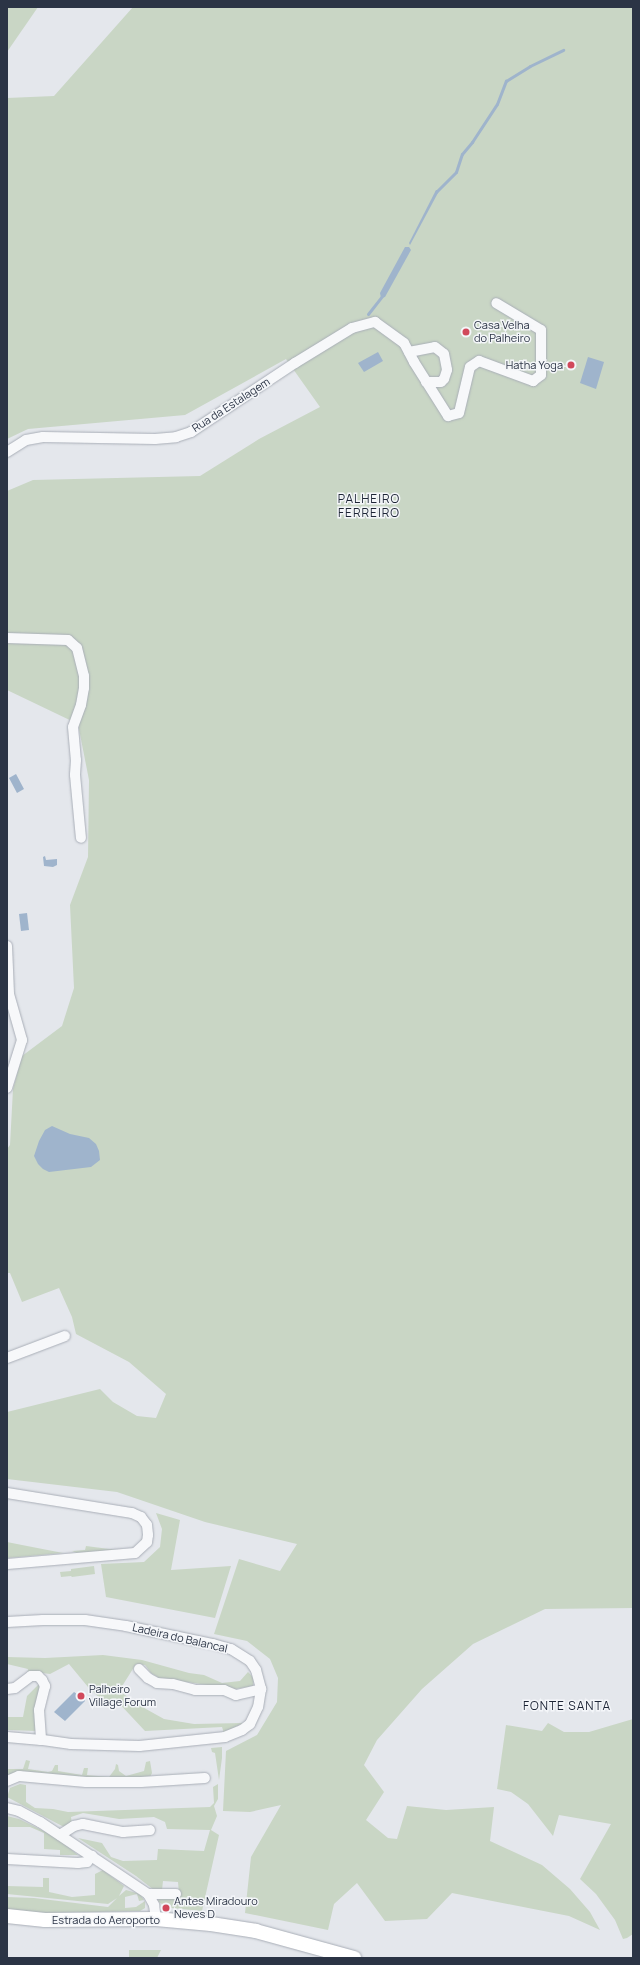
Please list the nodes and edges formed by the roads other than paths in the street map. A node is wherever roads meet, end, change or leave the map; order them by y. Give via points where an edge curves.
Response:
1 (496, 303) dead end
2 (409, 352) junction
3 (426, 382) junction
4 (7, 452) edge
5 (7, 638) edge
6 (81, 838) dead end
7 (7, 946) edge
8 (7, 1088) edge
9 (65, 1336) dead end
10 (7, 1358) edge
11 (7, 1493) edge
12 (7, 1564) edge
13 (7, 1622) edge
14 (140, 1669) dead end
15 (7, 1689) edge
16 (261, 1689) junction
17 (7, 1738) edge
18 (41, 1740) junction
19 (205, 1778) dead end
20 (7, 1781) edge
21 (7, 1808) edge
22 (150, 1830) dead end
23 (60, 1835) junction
24 (92, 1856) junction
25 (7, 1859) edge
26 (148, 1894) junction
27 (176, 1894) dead end
28 (7, 1916) edge
29 (156, 1919) junction
30 (45, 1920) junction
31 (7, 1926) edge
32 (354, 1958) edge

1 - 3 street, Rua da Estalagem via 541,330 541,375 533,381 480,361 470,367 459,413 448,416
2 - 3 street, Rua da Estalagem
2 - 3 street via 435,346 444,354 447,370 444,379 441,382
2 - 4 street, Rua da Estalagem via 404,343 375,322 352,328 191,432 176,437 155,439 43,437 26,440
5 - 6 street via 68,640 77,648 84,676 81,705 73,727 76,760 74,775
7 - 8 street via 8,994 22,1040
9 - 10 street
11 - 12 street via 132,1513 141,1517 147,1525 148,1535 147,1542 135,1553
13 - 16 street, Ladeira do Balancal via 85,1620 126,1626 231,1649 250,1661 256,1670
14 - 16 street via 157,1683 195,1690 224,1690 236,1695
15 - 18 street via 15,1688 31,1676 38,1676 42,1680 45,1686 39,1710
16 - 18 street, Ladeira do Balancal via 258,1707 250,1724 225,1737 139,1746 71,1744
17 - 18 street, Ladeira do Balancal
19 - 20 street via 86,1782 19,1776
21 - 23 street via 19,1811
22 - 23 street via 123,1832 82,1824
23 - 24 street
24 - 25 street via 88,1862 78,1863
24 - 26 street
26 - 27 street
26 - 29 street via 154,1904
28 - 30 main road, Estrada do Aeroporto
29 - 30 main road, Estrada do Aeroporto
29 - 32 main road, Estrada do Aeroporto via 256,1931
30 - 31 main road, Estrada do Aeroporto

